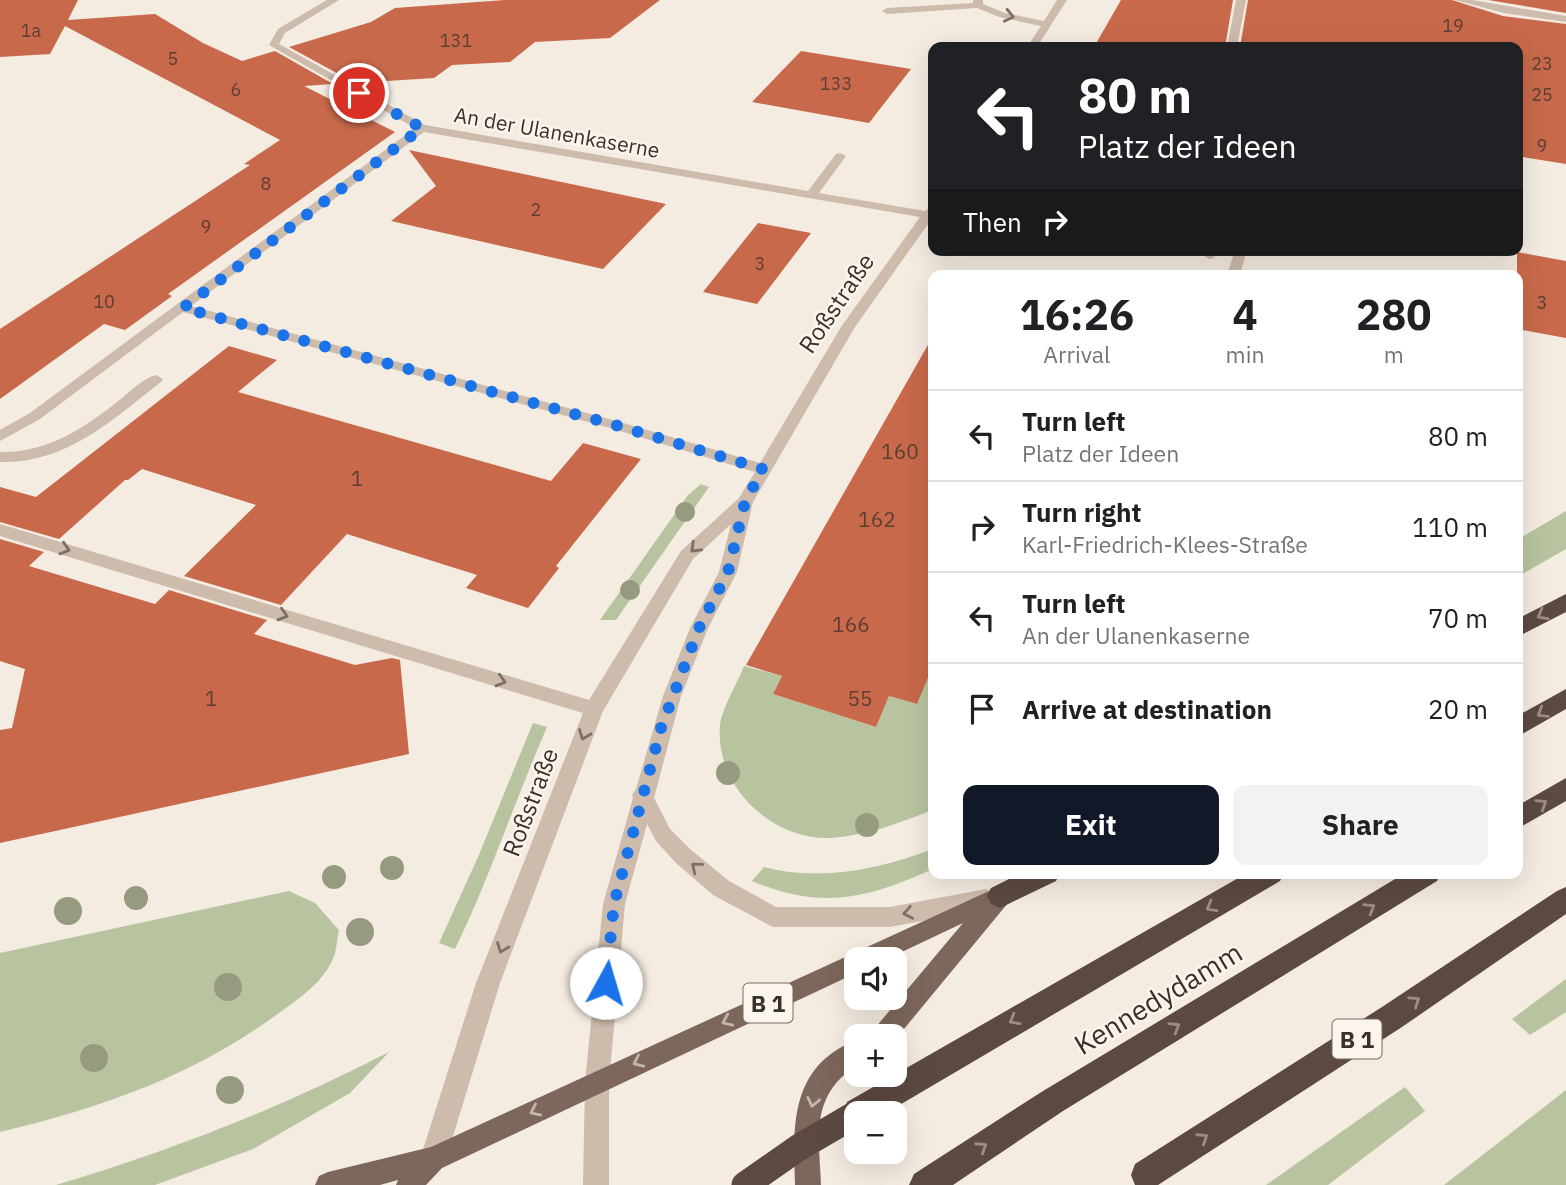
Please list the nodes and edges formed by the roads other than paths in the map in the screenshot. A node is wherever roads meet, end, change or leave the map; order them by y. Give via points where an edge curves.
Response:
1 (334, 0) edge
2 (1062, 0) edge
3 (1241, 0) edge
4 (1460, 0) edge
5 (978, 3) edge
6 (887, 11) dead end
7 (1566, 19) edge
8 (1046, 24) junction
9 (1035, 42) edge
10 (1234, 42) edge
11 (422, 128) junction
12 (839, 156) dead end
13 (811, 195) junction
14 (928, 212) edge
15 (928, 215) edge
16 (183, 308) junction
17 (156, 379) dead end
18 (0, 436) edge
19 (0, 457) edge
20 (763, 469) junction
21 (745, 502) junction
22 (0, 530) edge
23 (1566, 601) edge
24 (1523, 626) edge
25 (1566, 698) edge
26 (594, 709) junction
27 (1523, 724) edge
28 (1566, 788) edge
29 (642, 795) junction
30 (1523, 815) edge
31 (1034, 879) edge
32 (1261, 879) edge
33 (1418, 879) edge
34 (999, 896) junction
35 (1566, 900) edge
36 (889, 947) edge
37 (844, 968) edge
38 (893, 1024) edge
39 (844, 1060) edge
40 (597, 1082) junction
41 (879, 1101) edge
42 (844, 1121) edge
43 (433, 1159) junction
44 (1139, 1182) edge
45 (328, 1185) edge
46 (393, 1185) edge
47 (409, 1185) edge
48 (596, 1185) edge
49 (745, 1185) edge
50 (808, 1185) edge
51 (925, 1185) edge

1 - 11 street, An der Ulanenkaserne via 281,31 274,45
2 - 8 street
3 - 10 street
4 - 7 street
5 - 6 street
5 -> 8 street via 1002,15
8 - 9 street
11 - 13 street, An der Ulanenkaserne
11 - 16 street
12 - 13 street
13 - 14 street, An der Ulanenkaserne
15 - 20 street, Roßstraße via 848,327
16 - 18 street via 35,416
16 - 20 street
17 - 19 street via 61,447 40,455
20 - 21 street, Roßstraße
21 -> 26 street, Roßstraße via 687,555
21 - 29 street, Roßstraße via 728,572 672,696
22 -> 26 street
23 -> 24 highway
25 -> 27 highway
26 -> 43 street, Roßstraße via 488,983
30 -> 28 highway
34 -> 29 street via 890,917 773,917 721,887 683,856 663,835
29 - 40 street, Roßstraße via 614,904
31 - 34 highway
32 -> 41 highway, Kennedydamm
51 -> 33 highway, Kennedydamm via 1053,1101
34 - 36 main road
34 - 38 main road
44 -> 35 highway, B 1
37 -> 40 main road, B 1
39 -> 50 main road via 816,1088 806,1136
40 -> 43 main road, B 1
40 - 48 street, Roßstraße
42 - 49 highway, Kennedydamm, bridge
43 - 45 main road, B 1
43 - 46 main road
43 - 47 main road

